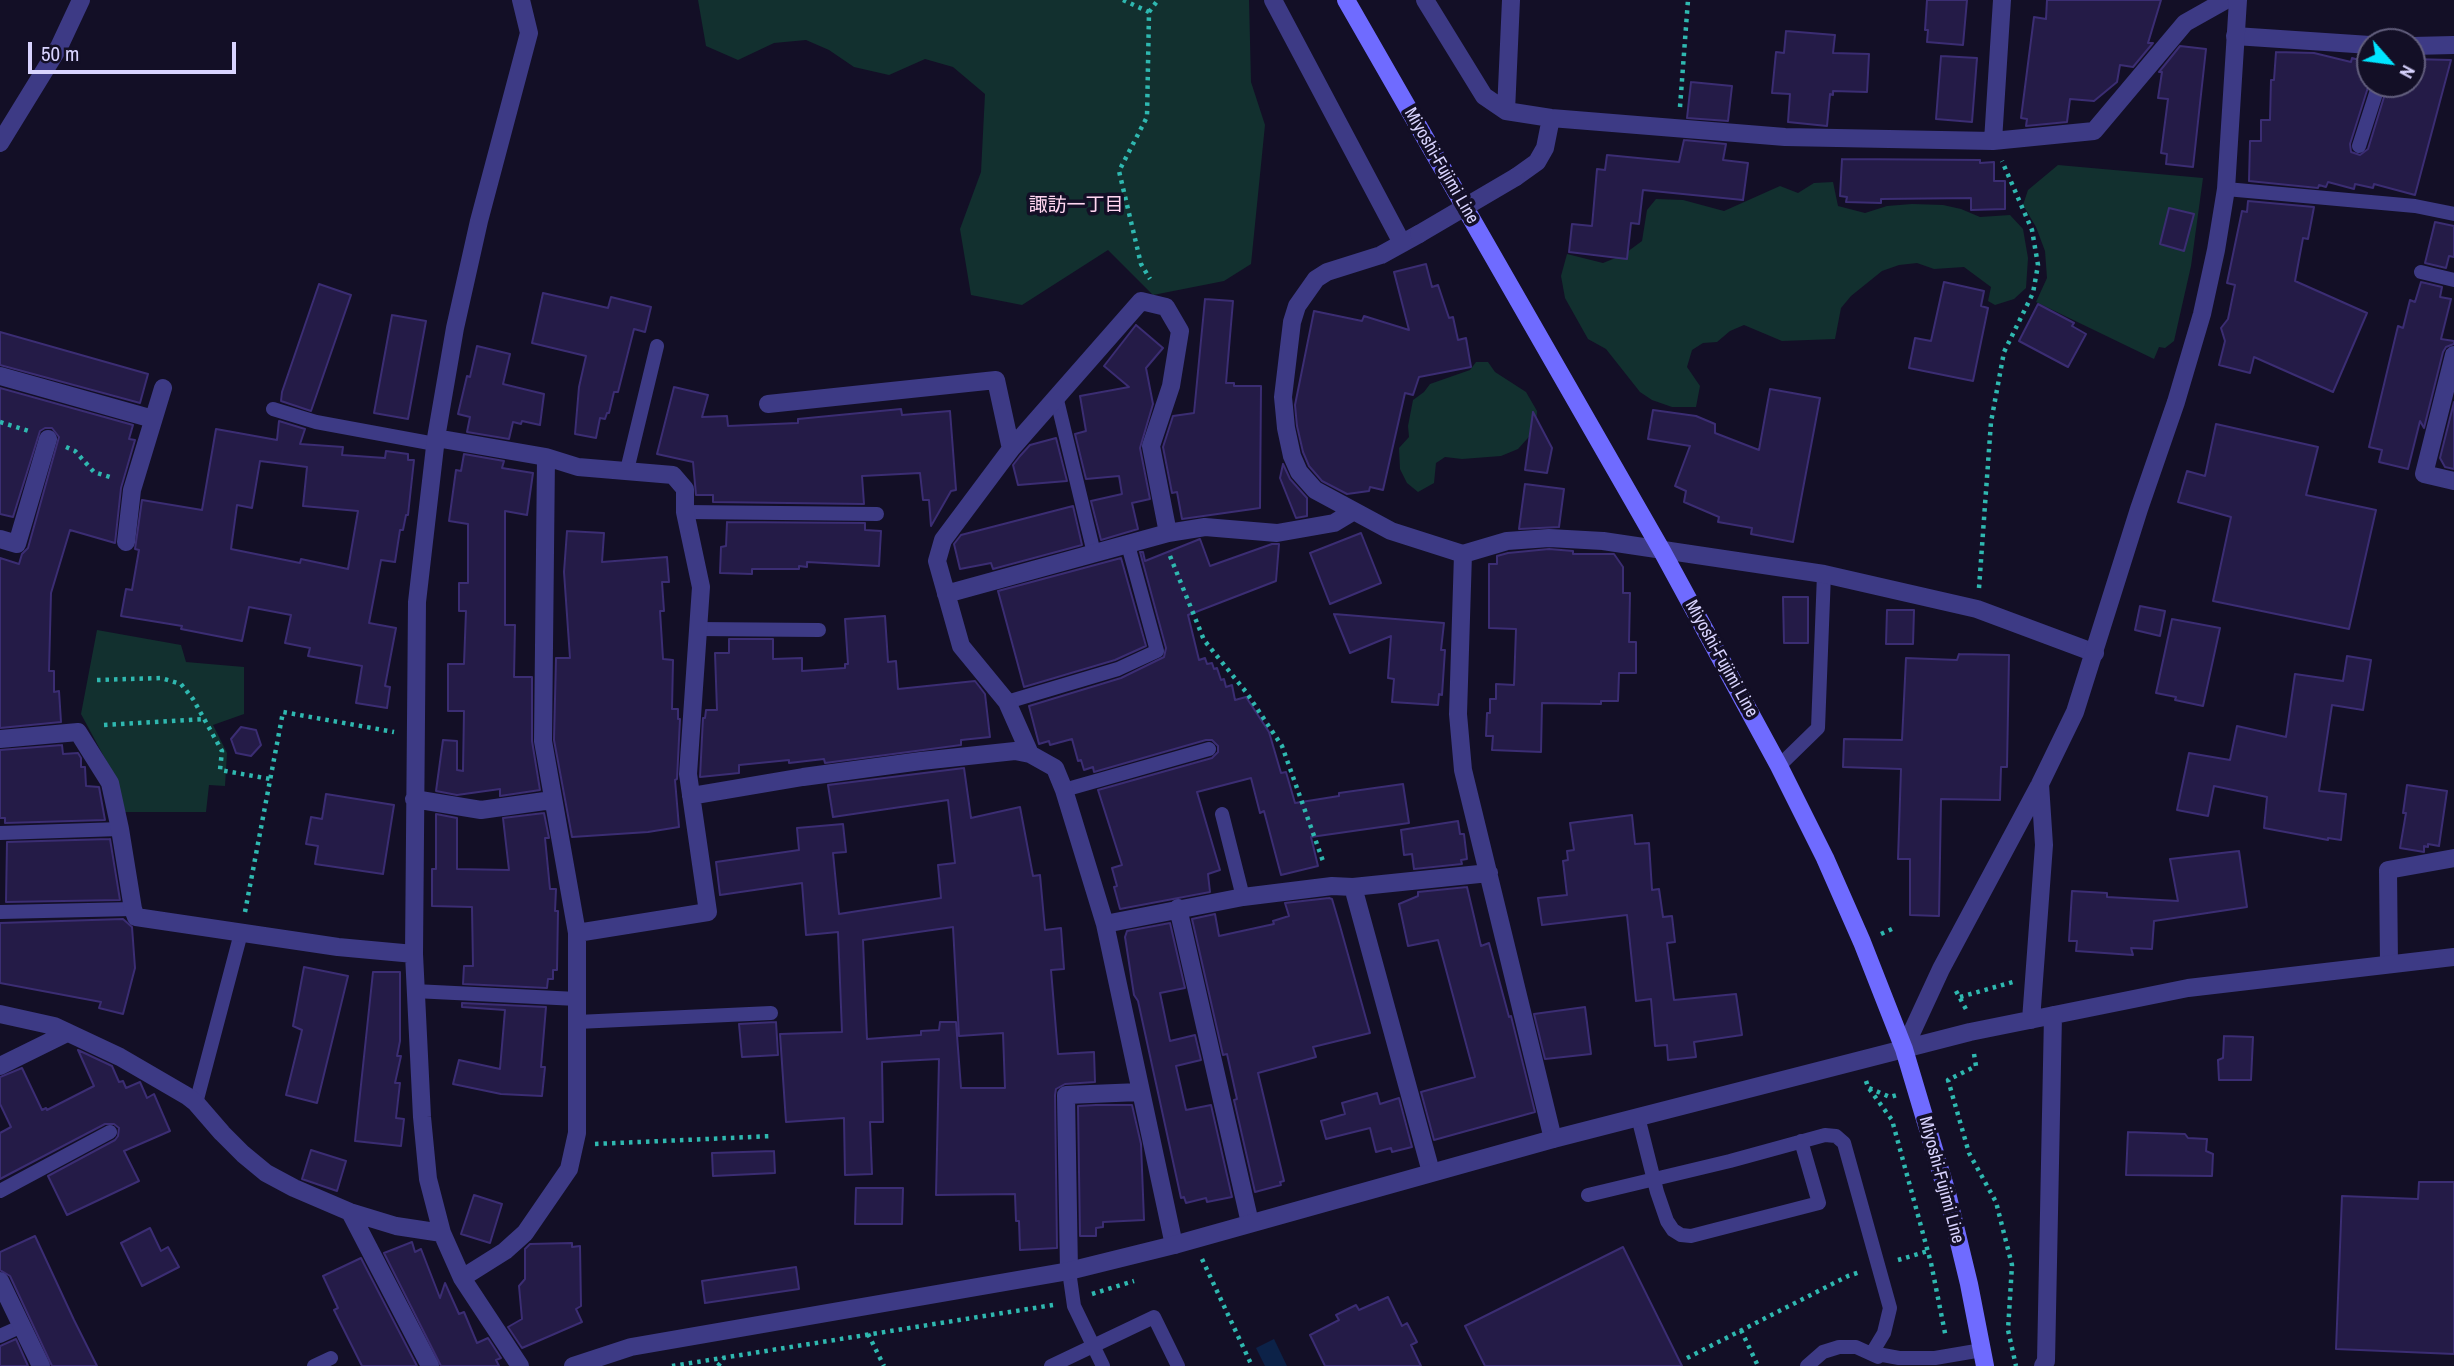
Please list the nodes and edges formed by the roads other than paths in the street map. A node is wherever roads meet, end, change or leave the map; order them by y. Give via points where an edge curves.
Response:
1 (81, 0) edge
2 (521, 0) edge
3 (1273, 0) edge
4 (1346, 0) edge
5 (1425, 0) edge
6 (1511, 0) edge
7 (2002, 0) edge
8 (2226, 0) edge
9 (2238, 0) edge
10 (2235, 36) junction
11 (2356, 44) edge
12 (2454, 44) edge
13 (2426, 45) edge
14 (2374, 98) edge
15 (1506, 111) junction
16 (1551, 118) junction
17 (1993, 141) junction
18 (0, 143) edge
19 (2359, 146) dead end
20 (2225, 189) junction
21 (2454, 214) edge
22 (1402, 243) junction
23 (2421, 272) dead end
24 (2454, 280) edge
25 (657, 346) dead end
26 (2454, 355) edge
27 (0, 376) edge
28 (163, 388) dead end
29 (1056, 396) junction
30 (768, 404) dead end
31 (273, 409) dead end
32 (153, 419) junction
33 (48, 439) dead end
34 (436, 441) junction
35 (1011, 449) junction
36 (546, 457) junction
37 (627, 470) junction
38 (2454, 481) edge
39 (1354, 511) junction
40 (685, 512) junction
41 (877, 514) dead end
42 (1165, 534) junction
43 (0, 539) edge
44 (126, 542) dead end
45 (1128, 545) junction
46 (1662, 551) junction
47 (1094, 553) junction
48 (1463, 554) junction
49 (1824, 574) junction
50 (946, 594) junction
51 (696, 629) junction
52 (819, 629) dead end
53 (2095, 653) junction
54 (1007, 702) junction
55 (0, 739) edge
56 (1209, 749) dead end
57 (1030, 754) junction
58 (1779, 766) junction
59 (2040, 784) junction
60 (1064, 790) junction
61 (691, 796) junction
62 (414, 799) junction
63 (552, 800) junction
64 (1222, 814) dead end
65 (120, 829) junction
66 (0, 833) edge
67 (2454, 858) edge
68 (1489, 873) junction
69 (1353, 887) junction
70 (1242, 897) junction
71 (1178, 908) junction
72 (132, 909) junction
73 (0, 912) edge
74 (1105, 924) junction
75 (241, 933) junction
76 (577, 933) junction
77 (414, 954) junction
78 (2454, 957) edge
79 (2389, 964) junction
80 (414, 991) junction
81 (577, 999) junction
82 (771, 1013) dead end
83 (0, 1014) edge
84 (2053, 1015) junction
85 (2031, 1020) junction
86 (577, 1022) junction
87 (67, 1033) junction
88 (1904, 1048) junction
89 (0, 1066) edge
90 (1140, 1092) junction
91 (196, 1103) junction
92 (1638, 1117) junction
93 (110, 1132) dead end
94 (1553, 1139) junction
95 (1801, 1141) junction
96 (1431, 1172) junction
97 (1653, 1178) junction
98 (0, 1191) edge
99 (1588, 1195) dead end
100 (350, 1212) junction
101 (1250, 1223) junction
102 (442, 1233) junction
103 (1174, 1245) junction
104 (1069, 1271) junction
105 (462, 1278) junction
106 (0, 1281) edge
107 (22, 1326) junction
108 (0, 1336) edge
109 (1093, 1346) junction
110 (1872, 1353) junction
111 (331, 1358) dead end
112 (1983, 1362) edge
113 (41, 1366) edge
114 (314, 1366) edge
115 (430, 1366) edge
116 (520, 1366) edge
117 (573, 1366) edge
118 (1051, 1366) edge
119 (1103, 1366) edge
120 (1178, 1366) edge
121 (1807, 1366) edge
122 (1887, 1366) edge
123 (2043, 1366) edge

1 - 18 street via 59,47
2 - 34 street via 529,33 478,220
3 - 22 street
4 - 46 main road, Miyoshi-Fujimi Line
5 - 15 street via 1484,96
6 - 15 street
7 - 17 street
8 - 17 street via 2185,23 2094,131
9 - 10 street
10 - 11 street
10 - 20 street
12 - 13 street
14 - 19 lane
15 - 16 street
16 - 17 street via 1785,137
16 - 22 street, bridge via 1537,162
20 - 21 lane via 2415,206
20 - 53 street via 2202,314
22 - 39 street via 1316,279 1292,322 1283,397 1292,456 1298,472 1315,490
23 - 24 lane
25 - 37 lane
26 - 38 street via 2424,474
27 - 32 street
28 - 32 street
29 - 35 street
29 - 42 street via 1141,301 1167,307 1180,331 1171,386 1151,446
29 - 47 lane
30 - 35 street via 996,380
31 - 34 lane via 316,422
32 - 44 street via 132,490
33 - 43 street via 16,544
34 - 36 street
34 - 62 street via 417,602
35 - 50 street via 943,540 937,561
36 - 37 street via 578,467
36 - 63 street via 543,741
37 - 40 street via 673,475 685,489
39 - 42 street via 1334,523 1277,533 1205,527
39 - 48 street via 1391,531
40 - 41 lane
40 - 51 street via 701,587
42 - 45 street
45 - 47 street
45 - 54 lane via 1157,651 1118,669
46 - 48 street via 1549,538 1507,541
46 - 49 street
46 - 58 main road, Miyoshi-Fujimi Line
47 - 50 street
48 - 68 street via 1458,714 1463,770
49 - 53 street via 1977,609
49 - 58 lane via 1818,728
50 - 54 street via 961,646
51 - 52 lane
51 - 61 street via 688,774
53 - 59 street via 2075,712
54 - 57 street
55 - 65 street via 78,732 110,783
56 - 60 lane
57 - 60 street via 1055,768
57 - 61 street via 1015,751 921,761
58 - 88 main road, Miyoshi-Fujimi Line via 1863,942
59 - 85 street via 2044,845
59 - 88 street via 1941,968
60 - 74 street
61 - 76 street via 708,912
62 - 63 street via 481,810
62 - 77 street
63 - 76 street
64 - 70 lane
65 - 66 lane
65 - 72 street
67 - 79 street via 2388,870
68 - 69 street
68 - 94 street
69 - 70 street
69 - 96 street
70 - 71 street
71 - 74 street
71 - 101 street
72 - 73 lane
72 - 75 street via 136,917
74 - 90 street
75 - 77 street
75 - 91 lane
76 - 81 street
77 - 80 street
78 - 79 street
79 - 84 street via 2188,988
80 - 81 lane
80 - 102 street via 428,1179
81 - 86 street
82 - 86 lane
83 - 87 street
84 - 85 street
84 - 123 street
85 - 88 street
86 - 105 street via 577,1133 569,1169 525,1233
87 - 89 street
87 - 91 street via 120,1057
88 - 92 street
88 - 112 main road, Miyoshi-Fujimi Line via 1947,1193
90 - 103 street
90 - 104 street via 1066,1095
91 - 100 street via 266,1173
92 - 94 street
92 - 97 lane
93 - 98 lane
94 - 96 street
95 - 97 lane
95 - 97 lane via 1819,1203 1691,1236 1673,1230 1667,1221
95 - 110 lane via 1825,1135 1844,1143 1890,1308
96 - 101 street
97 - 99 lane
100 - 102 street
100 - 115 street
101 - 103 street
102 - 105 street
103 - 104 street
104 - 109 lane via 1073,1299
104 - 117 street via 631,1346
105 - 116 street
106 - 107 street
107 - 108 lane
107 - 113 street
109 - 118 lane
109 - 119 lane
109 - 120 lane via 1154,1317
110 - 112 lane
110 - 121 lane via 1839,1347 1822,1352
110 - 122 lane
111 - 114 lane

